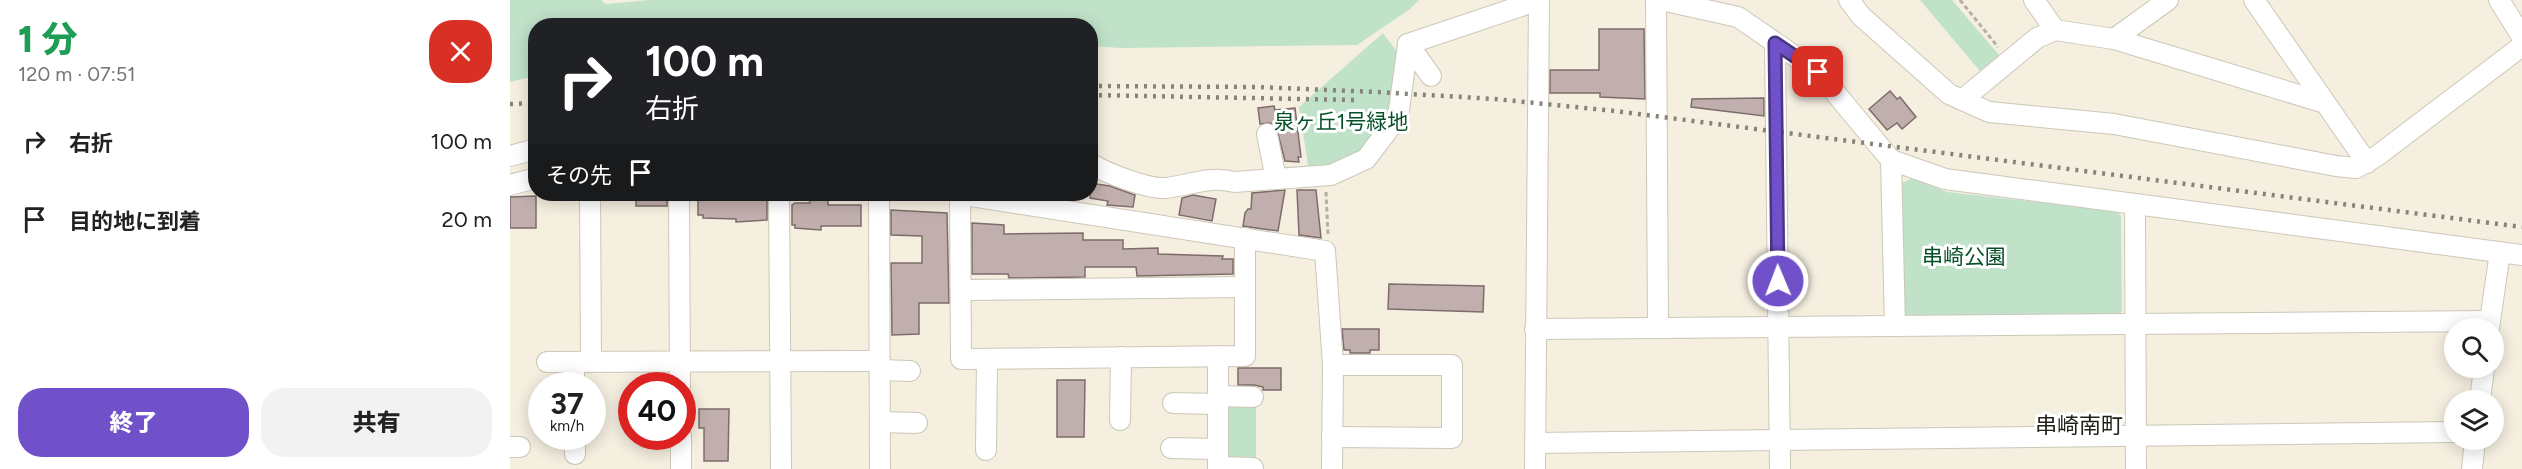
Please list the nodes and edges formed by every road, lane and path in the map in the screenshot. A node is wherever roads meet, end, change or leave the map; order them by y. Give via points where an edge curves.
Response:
1 (1539, 0) edge
2 (1656, 0) edge
3 (1661, 0) edge
4 (1849, 0) edge
5 (1960, 0) edge
6 (2034, 0) edge
7 (2168, 0) edge
8 (2254, 0) edge
9 (2499, 0) edge
10 (2055, 30) junction
11 (2522, 37) edge
12 (2114, 39) junction
13 (1775, 43) junction
14 (1408, 44) junction
15 (2522, 46) edge
16 (2009, 60) junction
17 (1431, 76) dead end
18 (1962, 100) junction
19 (2325, 102) junction
20 (1268, 134) dead end
21 (528, 151) edge
22 (510, 156) edge
23 (1891, 160) junction
24 (2367, 163) junction
25 (1098, 168) edge
26 (1325, 176) junction
27 (1276, 179) junction
28 (528, 180) edge
29 (510, 186) edge
30 (590, 201) edge
31 (679, 201) edge
32 (779, 201) edge
33 (879, 201) edge
34 (959, 201) edge
35 (1004, 201) edge
36 (2135, 204) junction
37 (1328, 234) dead end
38 (1245, 238) junction
39 (2500, 252) junction
40 (2522, 255) edge
41 (1245, 287) junction
42 (961, 290) junction
43 (2490, 318) edge
44 (2134, 324) junction
45 (2444, 325) edge
46 (1895, 326) junction
47 (1778, 327) junction
48 (1658, 328) junction
49 (1535, 329) junction
50 (1218, 356) junction
51 (1121, 357) junction
52 (987, 359) junction
53 (780, 361) junction
54 (547, 362) dead end
55 (582, 362) junction
56 (680, 362) junction
57 (1333, 364) junction
58 (880, 366) junction
59 (910, 371) dead end
60 (579, 372) edge
61 (680, 372) edge
62 (1253, 397) dead end
63 (1218, 400) junction
64 (1173, 403) dead end
65 (1120, 420) dead end
66 (880, 422) junction
67 (917, 423) dead end
68 (2444, 432) edge
69 (2135, 435) junction
70 (1332, 437) junction
71 (1780, 441) junction
72 (1535, 443) junction
73 (1171, 448) dead end
74 (681, 450) edge
75 (986, 450) dead end
76 (2474, 450) edge
77 (1218, 462) edge
78 (1253, 468) edge
79 (681, 469) edge
80 (781, 469) edge
81 (880, 469) edge
82 (1332, 469) edge
83 (1534, 469) edge
84 (1780, 469) edge
85 (2136, 469) edge
86 (2472, 469) edge

1 - 14 street
1 - 49 street
2 - 48 street
3 - 13 street via 1738,17
4 - 18 street via 1861,16 1949,94
5 - 16 path
6 - 10 street
7 - 12 street
8 - 19 street
9 - 11 street
10 - 12 street
10 - 16 street via 2037,38
12 - 19 street
13 - 23 street via 1818,72
13 - 47 street
14 - 17 street
14 - 26 street via 1398,117 1366,159
15 - 24 street
16 - 18 street
18 - 24 street via 1989,112 2114,124 2336,166 2356,168
19 - 24 street
20 - 27 street
21 - 22 street
23 - 36 street via 1945,179
23 - 46 street
25 - 27 street via 1112,176 1163,188 1201,180
26 - 27 street
26 - 37 path
28 - 29 street
30 - 55 street
31 - 56 street
32 - 53 street
33 - 58 street
34 - 42 street
35 - 38 street
36 - 39 street
36 - 44 street
38 - 41 street
38 - 57 street via 1325,251
39 - 40 street
39 - 43 street
41 - 42 street
41 - 50 street via 1245,356
42 - 52 street via 961,359
44 - 45 street
44 - 46 street
44 - 69 street
46 - 47 street
47 - 48 street
47 - 71 street
48 - 49 street
49 - 72 street
50 - 51 street
50 - 63 street
51 - 52 street
51 - 65 street
52 - 75 street
53 - 56 street
53 - 58 street
53 - 80 street
54 - 55 street
55 - 56 street
55 - 60 street
56 - 61 street
57 - 70 street
57 - 70 street via 1452,365 1452,438
58 - 59 street
58 - 66 street
62 - 63 street
63 - 64 street
63 - 77 street
66 - 67 street
66 - 81 street
68 - 69 street
69 - 71 street
69 - 85 street
70 - 82 street
71 - 72 street
71 - 84 street
72 - 83 street
73 - 77 street
74 - 79 street
76 - 86 street
77 - 78 street

